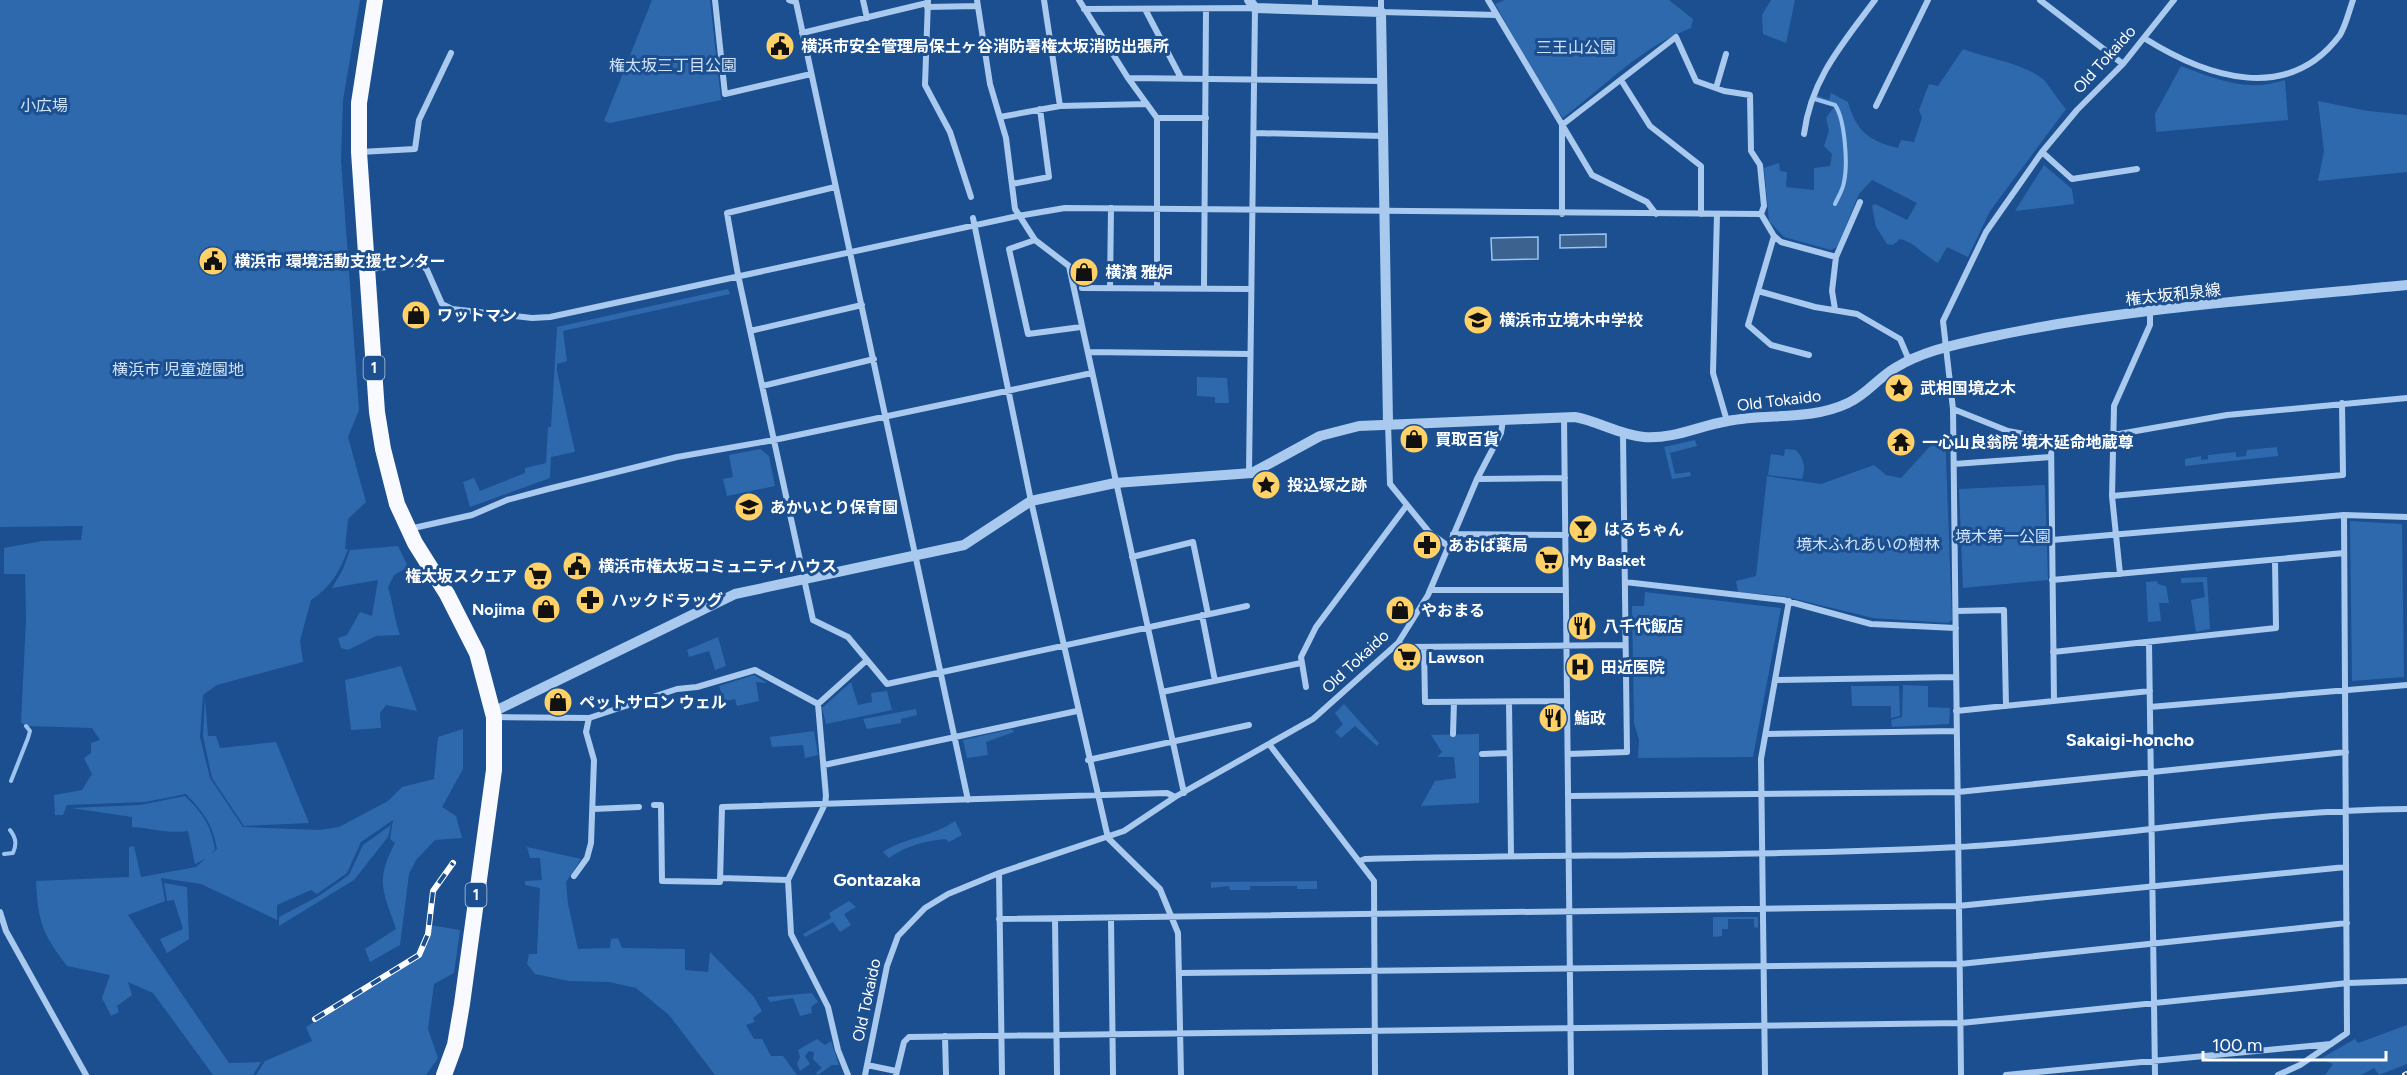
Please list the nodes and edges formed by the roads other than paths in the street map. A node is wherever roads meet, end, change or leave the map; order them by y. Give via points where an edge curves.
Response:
1 (375, 0) edge
2 (715, 0) edge
3 (862, 0) edge
4 (1044, 0) edge
5 (1079, 0) edge
6 (1136, 0) edge
7 (1380, 0) edge
8 (1488, 0) edge
9 (1875, 0) edge
10 (1928, 0) edge
11 (2040, 0) edge
12 (2174, 0) edge
13 (2353, 0) edge
14 (793, 1) edge
15 (928, 3) edge
16 (977, 3) edge
17 (1252, 4) edge
18 (1315, 5) edge
19 (1136, 8) junction
20 (1084, 9) junction
21 (1145, 9) junction
22 (1206, 9) junction
23 (1381, 12) junction
24 (1497, 15) junction
25 (867, 18) junction
26 (802, 33) junction
27 (2144, 38) junction
28 (451, 53) dead end
29 (1726, 54) dead end
30 (2123, 64) junction
31 (811, 74) junction
32 (1128, 78) junction
33 (1181, 78) junction
34 (1206, 79) junction
35 (1255, 80) junction
36 (1621, 80) junction
37 (1383, 81) junction
38 (1716, 88) junction
39 (1147, 104) junction
40 (1060, 105) junction
41 (1876, 106) dead end
42 (1040, 109) junction
43 (1000, 117) junction
44 (1157, 118) junction
45 (1206, 118) junction
46 (1562, 125) junction
47 (1254, 133) junction
48 (1804, 134) dead end
49 (1383, 136) junction
50 (359, 152) junction
51 (2042, 152) junction
52 (2137, 169) dead end
53 (1012, 184) junction
54 (835, 187) junction
55 (971, 197) dead end
56 (1860, 202) dead end
57 (1111, 208) junction
58 (1157, 208) junction
59 (1205, 208) junction
60 (1252, 208) junction
61 (1385, 211) junction
62 (1562, 214) junction
63 (1656, 214) junction
64 (1701, 214) junction
65 (1717, 214) junction
66 (1761, 214) junction
67 (1018, 216) junction
68 (974, 222) junction
69 (1774, 236) junction
70 (1035, 240) junction
71 (850, 251) junction
72 (1836, 257) junction
73 (368, 269) junction
74 (738, 275) junction
75 (2407, 285) edge
76 (1157, 287) junction
77 (1078, 288) junction
78 (1110, 288) junction
79 (1204, 288) junction
80 (1251, 289) junction
81 (1758, 291) junction
82 (862, 305) junction
83 (1834, 309) junction
84 (2150, 310) junction
85 (1082, 327) junction
86 (750, 331) junction
87 (1945, 348) junction
88 (1088, 352) junction
89 (1250, 354) junction
90 (1809, 355) dead end
91 (874, 359) junction
92 (1909, 360) junction
93 (1092, 373) junction
94 (762, 386) junction
95 (1007, 390) junction
96 (2407, 398) edge
97 (2342, 403) junction
98 (1953, 408) junction
99 (886, 414) junction
100 (1564, 416) junction
101 (1503, 420) junction
102 (1727, 421) junction
103 (1388, 423) junction
104 (1623, 434) junction
105 (2115, 436) junction
106 (2051, 439) junction
107 (774, 440) junction
108 (2051, 457) junction
109 (1954, 464) junction
110 (1249, 473) junction
111 (1565, 478) junction
112 (1477, 479) junction
113 (1115, 483) junction
114 (2112, 496) junction
115 (1031, 501) junction
116 (1407, 505) junction
117 (2343, 514) junction
118 (2407, 517) edge
119 (408, 529) junction
120 (1453, 534) junction
121 (1566, 534) junction
122 (2116, 534) junction
123 (2052, 540) junction
124 (1448, 546) junction
125 (2344, 553) junction
126 (916, 555) junction
127 (1132, 557) junction
128 (2275, 560) junction
129 (2120, 574) junction
130 (804, 579) junction
131 (2052, 580) junction
132 (1625, 582) junction
133 (1430, 590) junction
134 (1566, 590) junction
135 (1790, 601) junction
136 (1247, 606) dead end
137 (1956, 611) junction
138 (1204, 614) junction
139 (1148, 627) junction
140 (1956, 628) junction
141 (2149, 642) junction
142 (1398, 643) junction
143 (1063, 645) junction
144 (1625, 645) junction
145 (1567, 646) junction
146 (1424, 647) junction
147 (2053, 652) junction
148 (867, 660) junction
149 (1301, 663) junction
150 (941, 671) junction
151 (1956, 677) junction
152 (1775, 680) junction
153 (1215, 681) junction
154 (2407, 685) edge
155 (1306, 687) dead end
156 (2345, 689) junction
157 (2150, 691) junction
158 (1162, 692) junction
159 (1567, 701) junction
160 (2054, 701) junction
161 (1454, 702) junction
162 (1509, 702) junction
163 (818, 704) junction
164 (2006, 706) junction
165 (2150, 707) junction
166 (1077, 711) junction
167 (1956, 711) junction
168 (494, 715) junction
169 (589, 718) junction
170 (1249, 725) dead end
171 (1956, 731) junction
172 (1453, 734) dead end
173 (1766, 734) junction
174 (955, 736) junction
175 (1173, 742) junction
176 (1269, 744) junction
177 (2346, 752) junction
178 (1509, 753) junction
179 (1482, 754) dead end
180 (1568, 754) junction
181 (1088, 760) junction
182 (824, 765) junction
183 (2152, 773) junction
184 (1958, 792) junction
185 (1184, 793) junction
186 (1762, 795) junction
187 (1096, 796) junction
188 (1570, 796) junction
189 (1175, 797) junction
190 (968, 800) junction
191 (825, 804) junction
192 (654, 805) dead end
193 (639, 807) dead end
194 (593, 809) junction
195 (2407, 809) edge
196 (2347, 810) junction
197 (2153, 830) junction
198 (1108, 838) junction
199 (1958, 847) junction
200 (1764, 852) junction
201 (1511, 855) junction
202 (1570, 855) junction
203 (1360, 861) junction
204 (2346, 867) junction
205 (999, 873) junction
206 (574, 876) dead end
207 (720, 878) junction
208 (788, 880) junction
209 (2153, 888) junction
210 (1958, 906) junction
211 (1764, 909) junction
212 (1570, 911) junction
213 (0, 912) edge
214 (1375, 915) junction
215 (1172, 918) junction
216 (999, 919) junction
217 (1055, 919) junction
218 (1111, 919) junction
219 (2347, 923) junction
220 (2154, 944) junction
221 (1960, 964) junction
222 (1765, 966) junction
223 (1570, 967) junction
224 (1375, 970) junction
225 (1180, 973) junction
226 (2407, 981) edge
227 (2348, 983) junction
228 (2155, 1003) junction
229 (1960, 1023) junction
230 (1765, 1024) junction
231 (1571, 1026) junction
232 (1375, 1029) junction
233 (1113, 1033) junction
234 (1181, 1033) junction
235 (1057, 1034) junction
236 (1001, 1035) junction
237 (945, 1036) junction
238 (2332, 1044) junction
239 (2155, 1060) junction
240 (867, 1065) junction
241 (896, 1073) edge
242 (86, 1075) edge
243 (444, 1075) edge
244 (848, 1075) edge
245 (865, 1075) edge
246 (945, 1075) edge
247 (1002, 1075) edge
248 (1058, 1075) edge
249 (1113, 1075) edge
250 (1181, 1075) edge
251 (1376, 1075) edge
252 (1571, 1075) edge
253 (1766, 1075) edge
254 (1960, 1075) edge
255 (2006, 1075) edge
256 (2155, 1075) edge
257 (2278, 1075) edge

1 - 50 highway, 1 via 359,104
2 - 31 street via 725,94
3 - 25 street
4 - 40 street
5 - 20 street
6 - 19 street
7 - 23 street
8 - 24 street
9 - 48 street via 1840,44 1811,96
10 - 41 street
11 - 30 street
12 - 27 street, Old Tokaido
13 - 27 street via 2341,33 2322,55 2278,76 2232,77 2202,68
14 - 26 street
15 - 16 street
15 - 25 street
15 - 55 street via 925,85 950,132
16 - 43 street via 990,84
17 - 18 street
17 - 22 street
17 - 35 street
18 - 23 street
19 - 20 street
19 - 21 street
20 - 32 street
21 - 22 street
21 - 33 street
22 - 34 street
23 - 24 street
23 - 37 street
24 - 46 street
25 - 26 street
26 - 31 street
27 - 30 street, Old Tokaido
28 - 50 street via 419,120 415,149
29 - 38 street
30 - 51 street, Old Tokaido
31 - 54 street
32 - 33 street
32 - 39 street
33 - 34 street
34 - 35 street
34 - 45 street
35 - 37 street
35 - 47 street
36 - 38 street via 1676,37 1696,81
36 - 46 street
36 - 64 street via 1650,126 1701,166
37 - 49 street
38 - 66 street via 1750,95 1751,151 1760,165 1764,206
39 - 40 street
39 - 44 street
40 - 42 street
42 - 43 street
42 - 53 street via 1049,177
43 - 53 street
44 - 45 street
44 - 58 street
45 - 59 street
46 - 62 street
46 - 63 street via 1592,175 1647,202
47 - 49 street
47 - 60 street
49 - 61 street
50 - 73 highway, 1
51 - 52 street via 2072,179
51 - 87 street, Old Tokaido via 1986,232 1943,321
53 - 67 street
54 - 71 street
54 - 74 street via 727,213
56 - 72 street
57 - 58 street
57 - 67 street via 1065,208
57 - 78 street
58 - 59 street
58 - 76 street
59 - 60 street
59 - 79 street
60 - 61 street
60 - 80 street
61 - 62 street
61 - 103 street
62 - 63 street
63 - 64 street
64 - 65 street
65 - 66 street
65 - 102 street via 1713,373
66 - 69 street
67 - 68 street
67 - 70 street
68 - 71 street
68 - 95 street
69 - 72 street via 1781,242
69 - 81 street
70 - 77 street via 1069,266
70 - 85 street via 1009,249 1029,334
71 - 74 street
71 - 82 street
72 - 83 street
73 - 74 street via 421,263 442,304 452,309 532,318
73 - 119 highway, 1 via 378,422 390,484
74 - 86 street
75 - 84 street, 権太坂和泉線
76 - 78 street
76 - 79 street
77 - 78 street
77 - 85 street
79 - 80 street
80 - 89 street
81 - 83 street
81 - 90 street via 1748,325 1771,345
82 - 86 street
82 - 91 street
83 - 92 street via 1857,314 1893,333
84 - 87 street, 権太坂和泉線 via 2074,321
84 - 105 street via 2150,325 2114,406
85 - 88 street
86 - 94 street
87 - 92 street, Old Tokaido
87 - 98 street
88 - 89 street
88 - 93 street
89 - 110 street
91 - 94 street
91 - 99 street
92 - 102 street, Old Tokaido via 1838,407 1809,414
93 - 95 street
93 - 113 street
94 - 107 street
95 - 99 street
95 - 115 street
96 - 97 street
97 - 105 street via 2227,415
97 - 114 street via 2343,475
98 - 106 street via 2008,431
98 - 109 street
99 - 107 street
99 - 126 street
100 - 101 street, Old Tokaido
100 - 104 street, Old Tokaido via 1595,420
100 - 111 street
101 - 103 street
101 - 112 street, Old Tokaido via 1501,433
102 - 104 street, Old Tokaido via 1671,436
103 - 110 street via 1320,436
103 - 116 street via 1390,484
104 - 132 street
105 - 106 street via 2079,441
105 - 114 street
106 - 108 street
107 - 119 street via 677,457 557,486 472,515
107 - 130 street
108 - 109 street
108 - 123 street
109 - 137 street
110 - 113 street
111 - 112 street
111 - 121 street
112 - 120 street, Old Tokaido
113 - 115 street
113 - 127 street
114 - 122 street
115 - 126 street via 964,544
115 - 143 street
116 - 124 street via 1429,532
116 - 149 street via 1316,627
117 - 118 street
117 - 122 street
117 - 125 street
119 - 168 highway, 1 via 477,653
120 - 121 street
120 - 124 street, Old Tokaido
121 - 134 street
122 - 123 street
122 - 129 street
123 - 131 street
124 - 133 street, Old Tokaido
125 - 128 street
125 - 156 street
126 - 130 street
126 - 150 street
127 - 138 street via 1193,542
127 - 139 street
128 - 129 street
128 - 141 street via 2276,628
129 - 131 street
130 - 148 street via 813,620 848,637
130 - 168 street via 735,594
131 - 147 street
132 - 135 street
132 - 144 street
133 - 134 street
133 - 142 street, Old Tokaido
134 - 145 street
135 - 140 street via 1871,624
135 - 152 street
136 - 138 street
137 - 140 street
137 - 164 street via 2004,610
138 - 139 street
138 - 153 street
139 - 143 street
139 - 158 street
140 - 151 street
141 - 147 street
141 - 157 street
142 - 146 street via 1404,647
142 - 176 street, Old Tokaido via 1312,717
143 - 150 street
143 - 166 street
144 - 145 street
144 - 180 street via 1627,752
145 - 146 street
145 - 159 street
146 - 161 street via 1425,702
147 - 160 street
148 - 150 street via 887,684
148 - 163 street
149 - 153 street
149 - 155 street
150 - 174 street
151 - 152 street
151 - 167 street
152 - 173 street
153 - 158 street
154 - 156 street
156 - 165 street
156 - 177 street
157 - 160 street
157 - 165 street
158 - 175 street
159 - 162 street
159 - 180 street
160 - 164 street
161 - 162 street
161 - 172 street
162 - 178 street
163 - 169 street via 755,670 677,689
163 - 182 street
164 - 167 street
165 - 183 street
166 - 174 street
166 - 181 street
167 - 171 street
168 - 169 street
168 - 243 highway, 1 via 494,770 462,1004 455,1045
169 - 194 street via 586,732 594,760
170 - 175 street
171 - 173 street
171 - 184 street
173 - 186 street via 1761,759
174 - 182 street
174 - 190 street
175 - 181 street
175 - 185 street
176 - 185 street, Old Tokaido
176 - 203 street
177 - 183 street
177 - 196 street
178 - 179 street
178 - 201 street
180 - 188 street
181 - 187 street
182 - 191 street
183 - 184 street
183 - 197 street
184 - 186 street
184 - 199 street
185 - 189 street, Old Tokaido
186 - 188 street
186 - 200 street
187 - 189 street via 1167,793
187 - 190 street
187 - 198 street
188 - 202 street
189 - 198 street, Old Tokaido
190 - 191 street
191 - 207 street via 722,807
191 - 208 street
192 - 207 street via 662,805 662,881 720,882
193 - 194 street
194 - 206 street via 587,858
195 - 196 street
196 - 197 street
196 - 204 street
197 - 199 street
197 - 209 street
198 - 205 street, Old Tokaido
198 - 215 street via 1160,889
199 - 200 street
199 - 210 street
200 - 202 street
200 - 211 street
201 - 202 street
201 - 203 street
202 - 212 street
203 - 214 street via 1374,880
204 - 209 street
204 - 219 street
205 - 216 street
205 - 240 street, Old Tokaido via 925,908 898,936 887,966
207 - 208 street
208 - 244 street via 791,934 828,1007
209 - 210 street
209 - 220 street
210 - 211 street
210 - 221 street
211 - 212 street
211 - 222 street
212 - 214 street
212 - 223 street
213 - 242 street via 6,931
214 - 215 street
214 - 224 street
215 - 218 street
215 - 225 street via 1179,941
216 - 217 street
216 - 236 street
217 - 218 street
217 - 235 street
218 - 233 street
219 - 220 street
219 - 227 street
220 - 221 street
220 - 228 street
221 - 222 street
221 - 229 street
222 - 223 street
222 - 230 street
223 - 224 street
223 - 231 street
224 - 225 street
224 - 232 street
225 - 234 street
226 - 227 street
227 - 228 street
227 - 238 street via 2347,1033
228 - 229 street
228 - 239 street
229 - 230 street
229 - 254 street
230 - 231 street
230 - 253 street
231 - 232 street
231 - 252 street
232 - 234 street
232 - 251 street
233 - 234 street
233 - 235 street
233 - 249 street
234 - 250 street
235 - 236 street
235 - 248 street
236 - 237 street
236 - 247 street
237 - 241 street via 909,1037 903,1042
237 - 246 street
238 - 239 street
238 - 257 street
239 - 255 street
239 - 256 street
240 - 241 street
240 - 245 street, Old Tokaido

